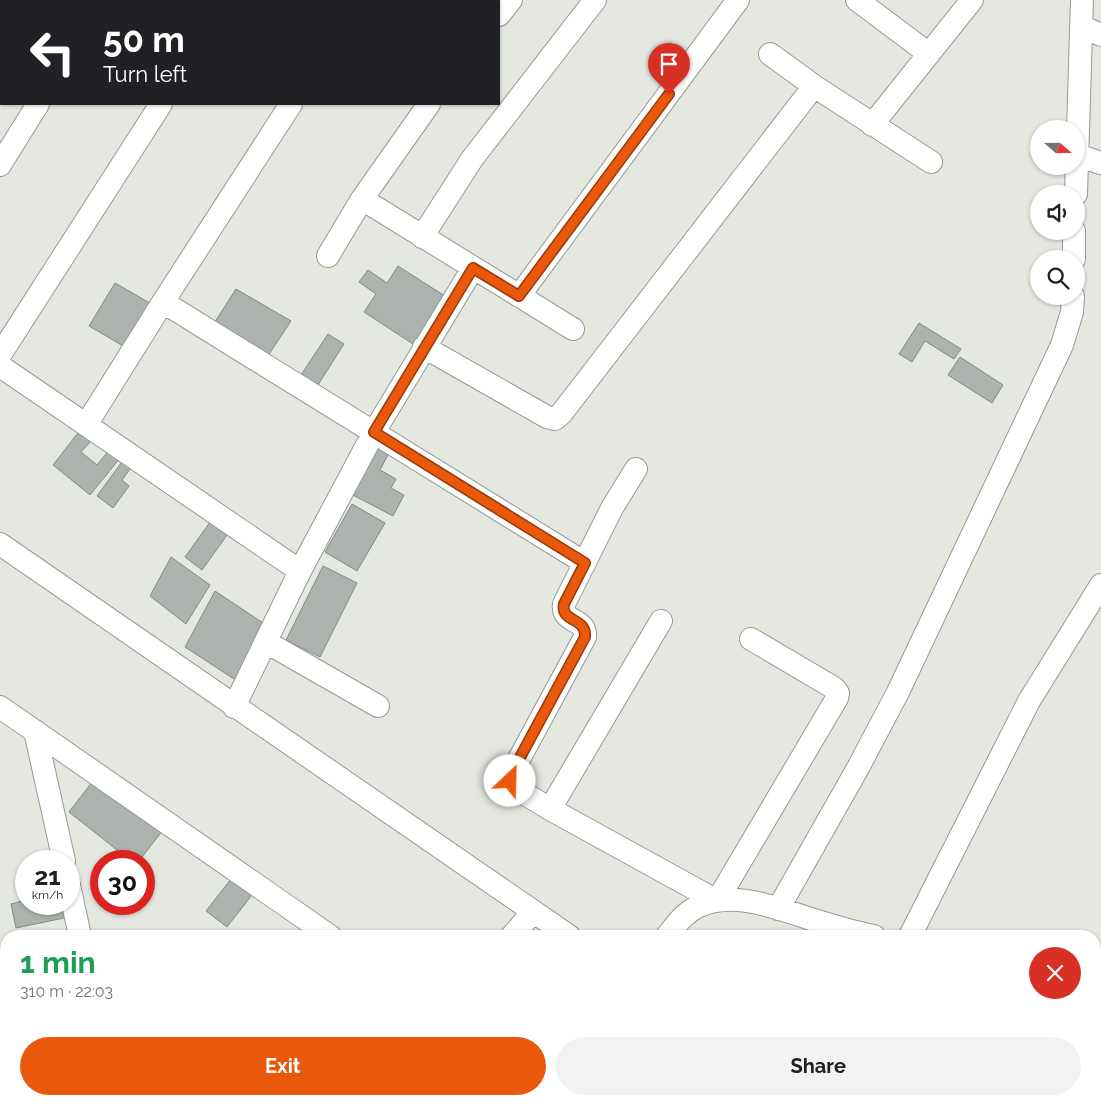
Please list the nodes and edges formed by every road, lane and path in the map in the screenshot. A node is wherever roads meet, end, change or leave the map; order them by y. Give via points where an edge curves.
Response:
1 (511, 0) edge
2 (595, 0) edge
3 (738, 0) edge
4 (857, 0) edge
5 (972, 0) edge
6 (1082, 0) edge
7 (500, 14) edge
8 (1091, 31) edge
9 (770, 54) dead end
10 (929, 54) junction
11 (814, 86) junction
12 (37, 105) edge
13 (160, 105) edge
14 (290, 105) edge
15 (428, 105) edge
16 (1081, 120) edge
17 (872, 125) junction
18 (1085, 158) edge
19 (931, 162) dead end
20 (1101, 163) edge
21 (0, 165) edge
22 (362, 199) junction
23 (422, 237) junction
24 (328, 256) dead end
25 (473, 268) junction
26 (519, 296) junction
27 (163, 302) junction
28 (1072, 305) edge
29 (573, 329) dead end
30 (424, 348) junction
31 (0, 355) edge
32 (0, 366) edge
33 (86, 425) junction
34 (374, 432) junction
35 (636, 468) dead end
36 (0, 544) edge
37 (585, 563) junction
38 (300, 571) junction
39 (1101, 585) edge
40 (661, 621) dead end
41 (751, 640) dead end
42 (266, 642) junction
43 (378, 706) dead end
44 (0, 707) edge
45 (234, 707) junction
46 (35, 731) junction
47 (550, 809) junction
48 (62, 850) edge
49 (717, 901) junction
50 (778, 909) junction
51 (533, 912) junction
52 (75, 915) edge
53 (79, 930) edge
54 (321, 930) edge
55 (517, 930) edge
56 (560, 930) edge
57 (672, 930) edge
58 (838, 930) edge
59 (913, 930) edge

1 - 7 street
2 - 23 street via 472,159
3 - 26 street
4 - 10 street
5 - 10 street
6 - 8 street
8 - 16 street
9 - 11 street
10 - 17 street
11 - 17 street
11 - 30 street via 555,419
12 - 21 street
13 - 31 street
14 - 27 street
15 - 22 street
17 - 19 street
18 - 20 street
22 - 23 street
22 - 24 street
23 - 25 street
25 - 26 street
25 - 30 street
26 - 29 street
27 - 33 street
27 - 34 street
28 - 50 street via 1062,345 898,692
30 - 34 street
32 - 33 street
33 - 38 street
34 - 37 street
34 - 38 street
35 - 37 street
36 - 45 street
37 - 47 street via 563,610 565,615 583,626 585,637 510,781 512,786
38 - 42 street
39 - 59 street via 1029,701
40 - 47 street
41 - 49 street via 838,693
42 - 43 street
42 - 45 street
44 - 46 street
45 - 51 street
46 - 48 street
46 - 54 street
47 - 49 street
49 - 50 street via 758,903
49 - 57 street via 697,907 682,917
50 - 58 street
51 - 55 street
51 - 56 street
52 - 53 street

